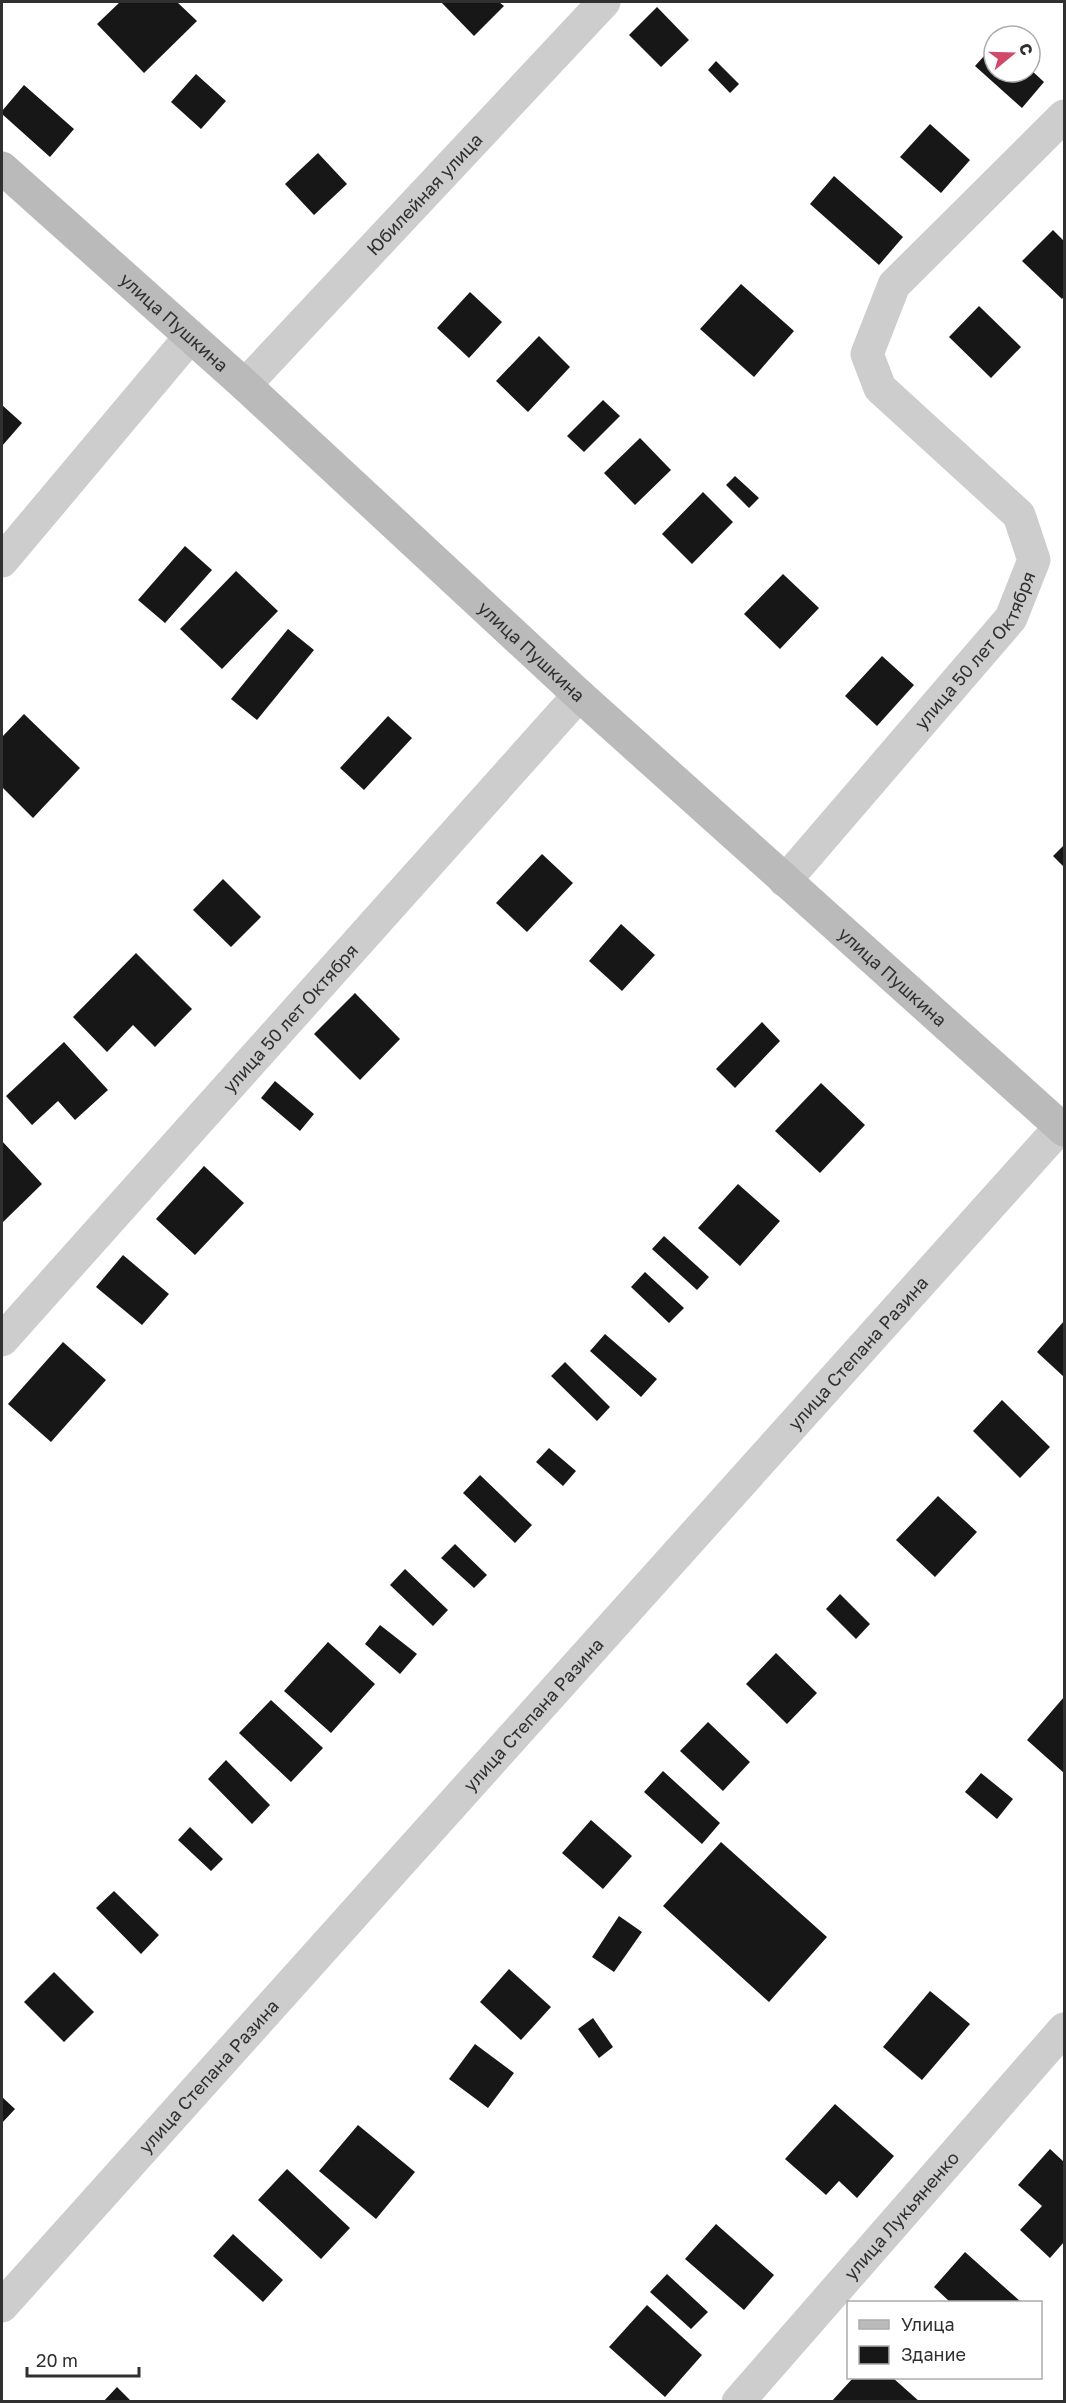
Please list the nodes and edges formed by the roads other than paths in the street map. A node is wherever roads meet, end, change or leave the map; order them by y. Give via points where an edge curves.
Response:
1 (604, 2) edge
2 (1065, 116) edge
3 (2, 168) edge
4 (190, 337) junction
5 (245, 386) junction
6 (2, 561) edge
7 (579, 695) junction
8 (785, 881) junction
9 (1063, 1126) edge
10 (2, 1340) edge
11 (1065, 2029) edge
12 (2, 2306) edge
13 (738, 2402) edge

1 - 5 street, Юбилейная улица
2 - 8 street, улица 50 лет Октября via 894,285 867,354 880,388 1019,515 1034,560 1011,618
3 - 4 street, улица Пушкина
4 - 5 street, улица Пушкина
4 - 6 street
5 - 7 street, улица Пушкина
7 - 8 street, улица Пушкина
7 - 10 street, улица 50 лет Октября
8 - 9 street, улица Пушкина
9 - 12 street, улица Степана Разина
11 - 13 street, улица Лукьяненко

